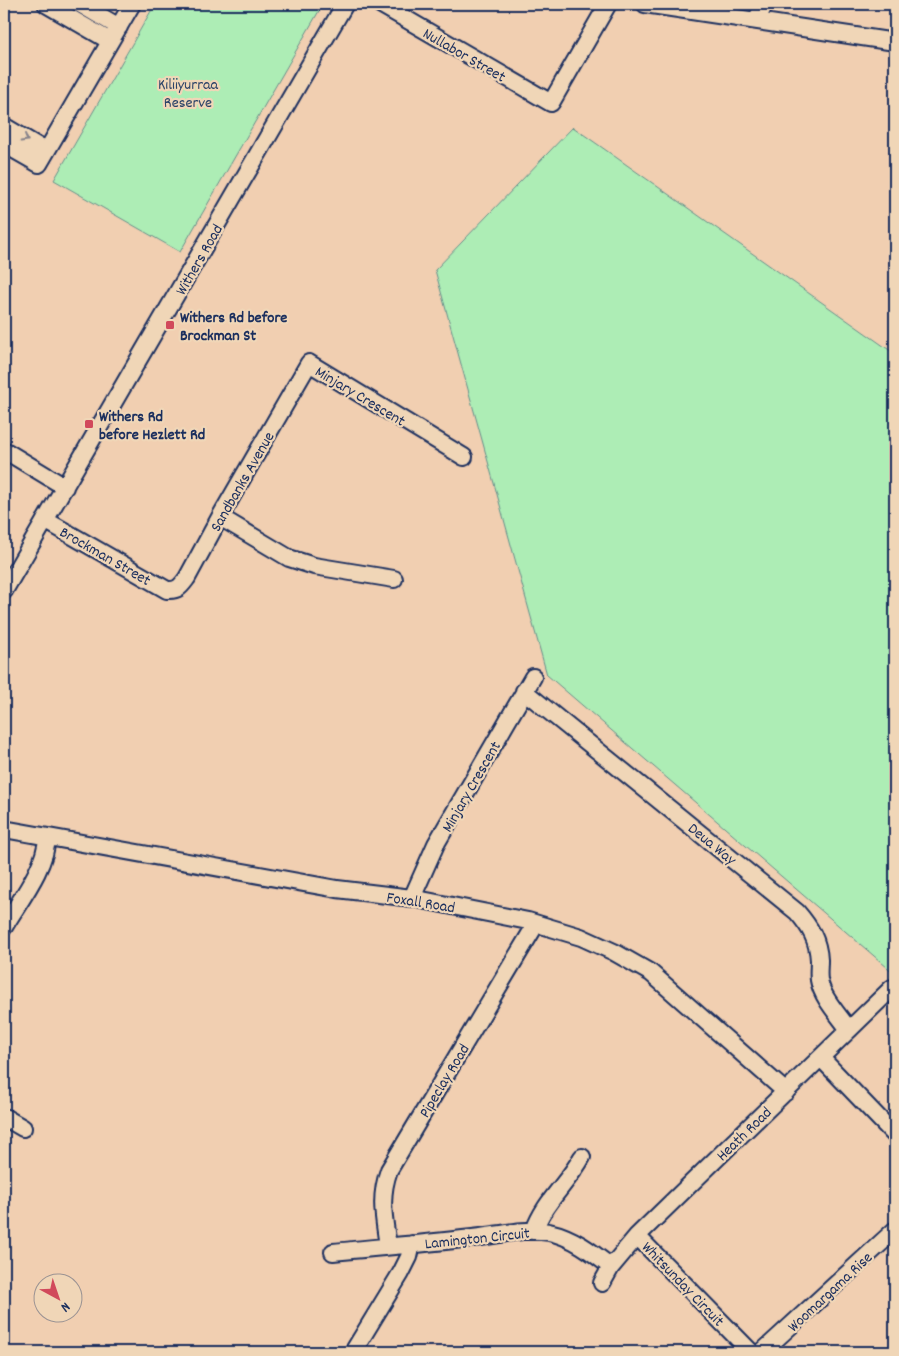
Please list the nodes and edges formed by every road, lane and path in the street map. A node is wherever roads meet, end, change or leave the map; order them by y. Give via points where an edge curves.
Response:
1 (46, 4) edge
2 (80, 4) edge
3 (132, 4) edge
4 (345, 4) edge
5 (380, 4) edge
6 (608, 4) edge
7 (645, 4) edge
8 (765, 4) edge
9 (756, 20) junction
10 (119, 26) junction
11 (110, 41) junction
12 (895, 42) edge
13 (4, 126) edge
14 (4, 144) edge
15 (43, 158) junction
16 (309, 363) joint
17 (4, 450) edge
18 (464, 457) dead end
19 (65, 487) junction
20 (220, 517) junction
21 (45, 520) junction
22 (394, 579) dead end
23 (168, 590) joint
24 (4, 591) edge
25 (533, 677) dead end
26 (524, 691) junction
27 (4, 830) edge
28 (47, 837) junction
29 (412, 898) junction
30 (536, 924) junction
31 (4, 927) edge
32 (892, 988) dead end
33 (849, 1030) junction
34 (821, 1058) junction
35 (786, 1092) junction
36 (4, 1117) edge
37 (23, 1128) dead end
38 (895, 1135) edge
39 (582, 1157) dead end
40 (895, 1230) edge
41 (534, 1231) junction
42 (637, 1236) junction
43 (412, 1244) junction
44 (388, 1246) junction
45 (333, 1252) dead end
46 (610, 1267) junction
47 (602, 1283) dead end
48 (353, 1352) edge
49 (751, 1352) edge
50 (762, 1352) edge

1 - 11 street
2 - 10 street
3 - 10 street
4 - 19 street, Withers Road
5 - 6 street, Nullabor Street via 551,103
7 - 9 street
8 - 9 street
9 - 12 street
10 - 11 street
11 - 15 street
13 -> 15 street
14 - 15 street
16 - 18 street, Minjary Crescent
16 - 20 street, Sandbanks Avenue
17 - 19 street
19 - 21 street, Withers Road
20 - 22 street via 289,558 314,566
20 - 23 street, Sandbanks Avenue via 184,582 175,590
21 - 23 street, Brockman Street
21 - 24 street, Withers Road
25 - 26 street, Minjary Crescent
26 - 29 street, Minjary Crescent via 436,844
26 - 33 street, Deua Way via 797,912 814,936 819,961 818,980 823,992
27 - 28 street, Foxall Road
28 - 29 street, Foxall Road via 337,889
28 - 31 street via 40,866
29 - 30 street, Foxall Road
30 - 35 street, Foxall Road via 581,937 651,973
30 - 44 street, Pipeclay Road via 389,1170 383,1186 382,1206
32 - 33 street, Heath Road
33 - 34 street, Heath Road
34 - 35 street, Heath Road
34 - 38 street
35 - 42 street, Heath Road
36 - 37 street
39 - 41 street via 544,1207
40 - 50 street, Woomargama Rise
41 - 43 street, Lamington Circuit
41 - 46 street, Lamington Circuit via 548,1232 580,1244
42 - 46 street, Heath Road
42 - 49 street, Whitsunday Circuit
43 - 44 street, Lamington Circuit
43 - 48 street via 401,1273
44 - 45 street, Lamington Circuit
46 - 47 street, Heath Road

